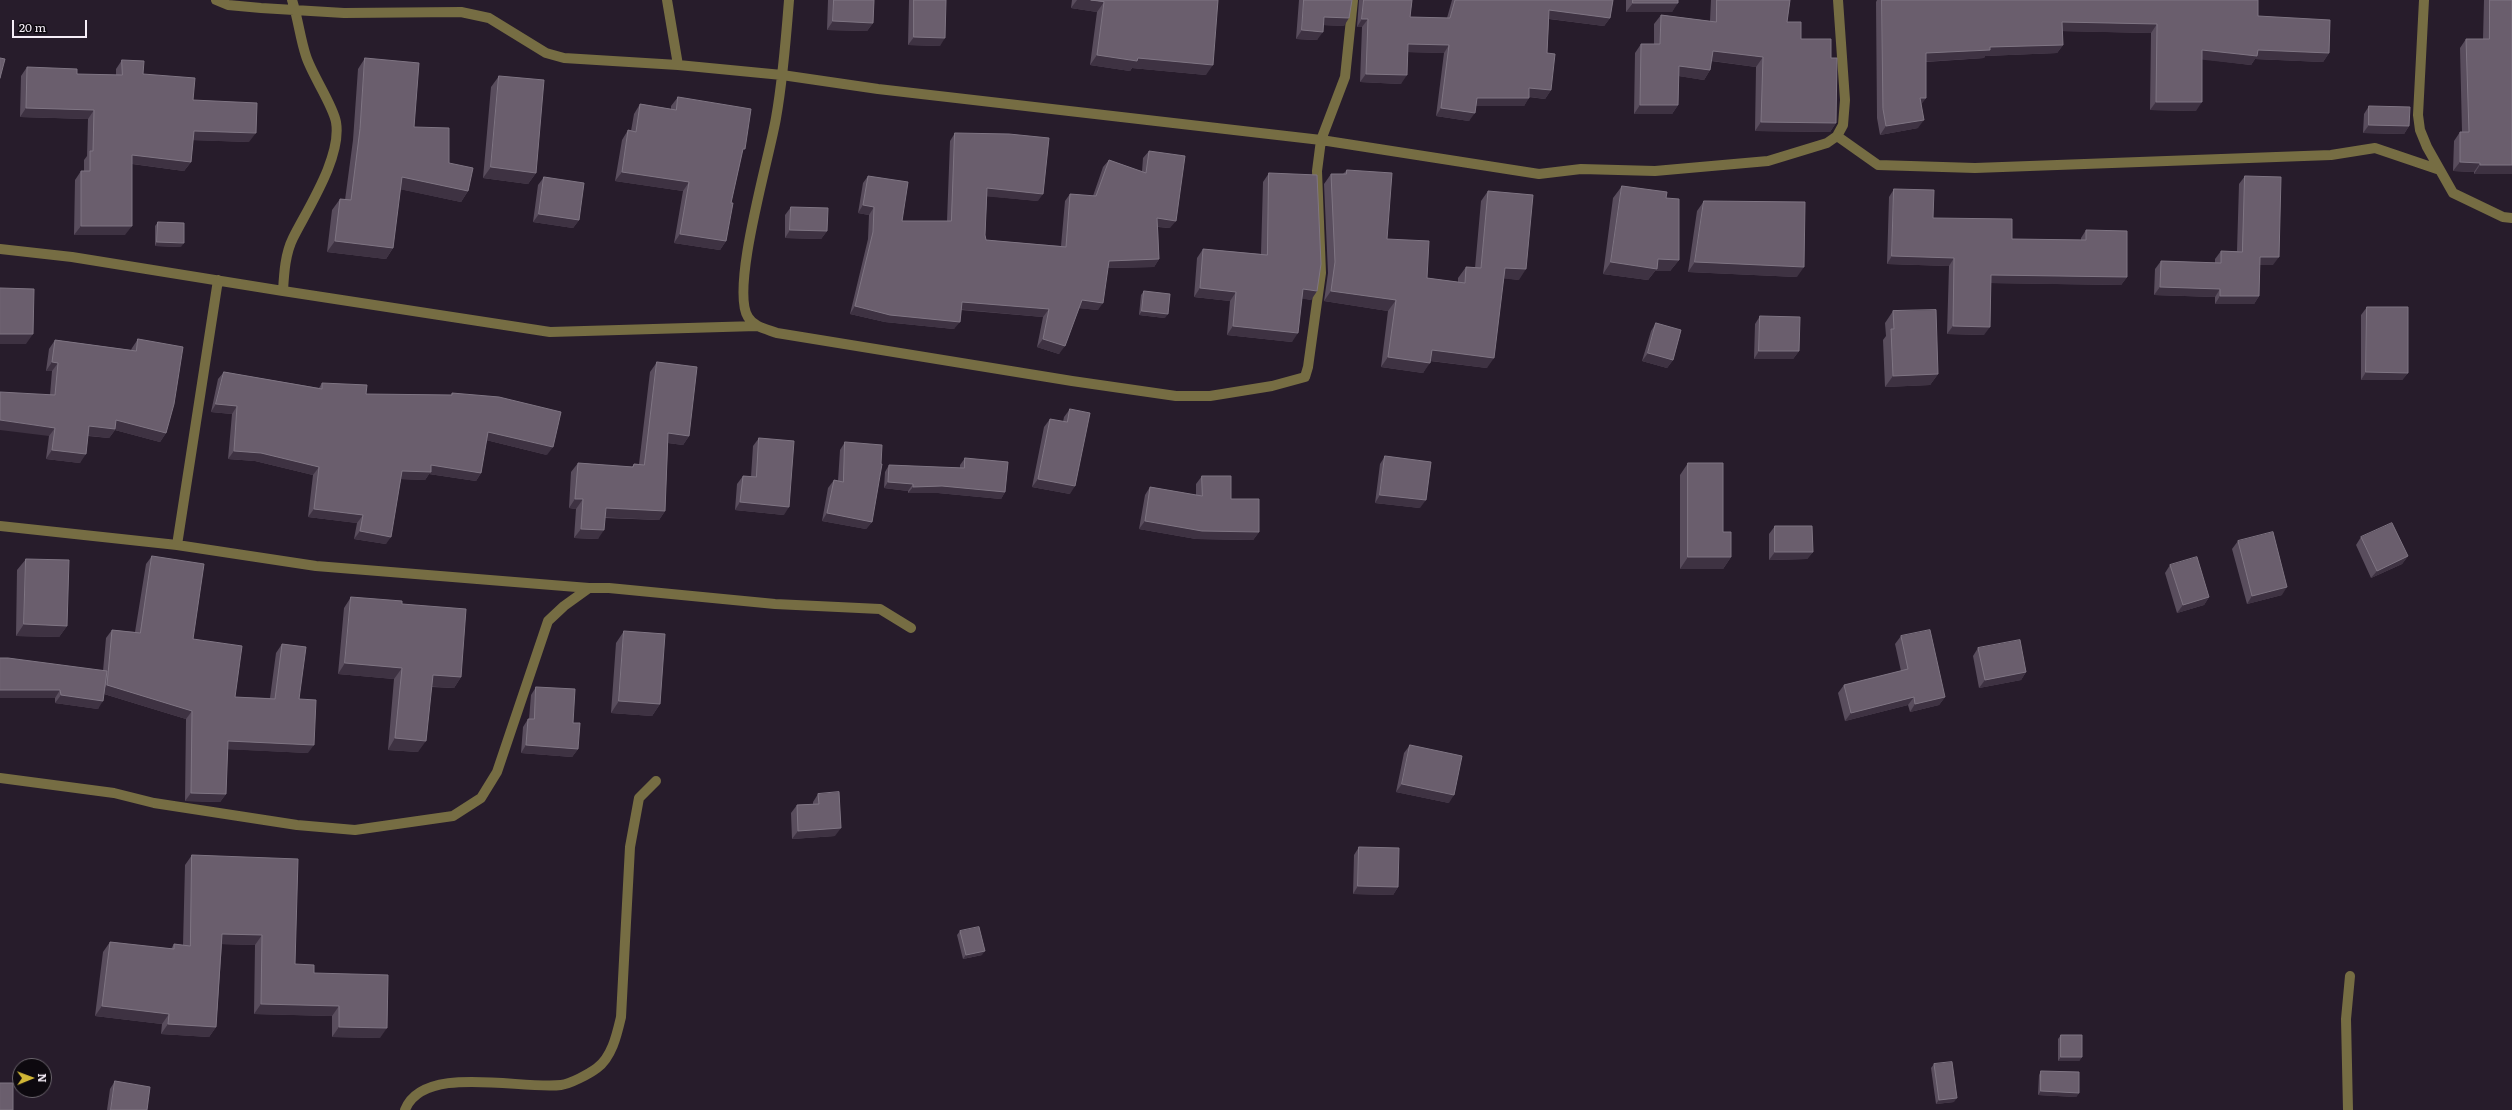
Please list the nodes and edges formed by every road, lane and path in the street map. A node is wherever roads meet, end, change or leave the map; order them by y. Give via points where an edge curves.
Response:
1 (216, 0) edge
2 (667, 0) edge
3 (789, 0) edge
4 (1353, 0) edge
5 (1838, 0) edge
6 (2424, 0) edge
7 (293, 4) edge
8 (678, 65) junction
9 (782, 75) junction
10 (1837, 136) junction
11 (1321, 140) junction
12 (2440, 170) junction
13 (2512, 218) edge
14 (0, 249) edge
15 (218, 280) junction
16 (283, 291) junction
17 (757, 326) junction
18 (0, 526) edge
19 (177, 545) junction
20 (589, 588) junction
21 (911, 628) dead end
22 (0, 778) edge
23 (656, 782) dead end
24 (2350, 976) dead end
25 (405, 1110) edge
26 (2348, 1110) edge

1 - 7 street via 235,5
2 - 8 street
3 - 9 street
4 - 11 street via 1345,77
5 - 10 street via 1844,100 1843,125
6 - 12 street via 2418,115 2420,130
7 - 8 street via 344,13 461,12 489,18 546,53 564,58
7 - 16 street via 306,56 336,122 335,144 330,161 306,216 293,238
8 - 9 street
9 - 11 street via 885,90
9 - 17 street via 768,159 747,243 744,299 747,316
10 - 11 street via 1827,143 1768,161 1655,171 1582,169 1539,174
10 - 12 street via 1878,165 1999,167 2331,155 2375,148
11 - 17 street via 1317,171 1321,273 1308,367 1305,377 1298,380 1210,396 1176,396 777,333
12 - 13 street via 2453,194 2503,217
14 - 15 street via 72,257
15 - 16 street
15 - 19 street
16 - 17 street via 550,332
18 - 19 street
19 - 20 street via 324,567
20 - 21 street via 775,604 880,609
20 - 22 street via 548,621 497,772 481,798 453,816 400,826 355,830 297,825 154,803 114,793
23 - 25 street via 638,798 630,847 621,1017 614,1043 597,1068 562,1085 467,1081 427,1087 409,1100
24 - 26 street via 2346,1019

